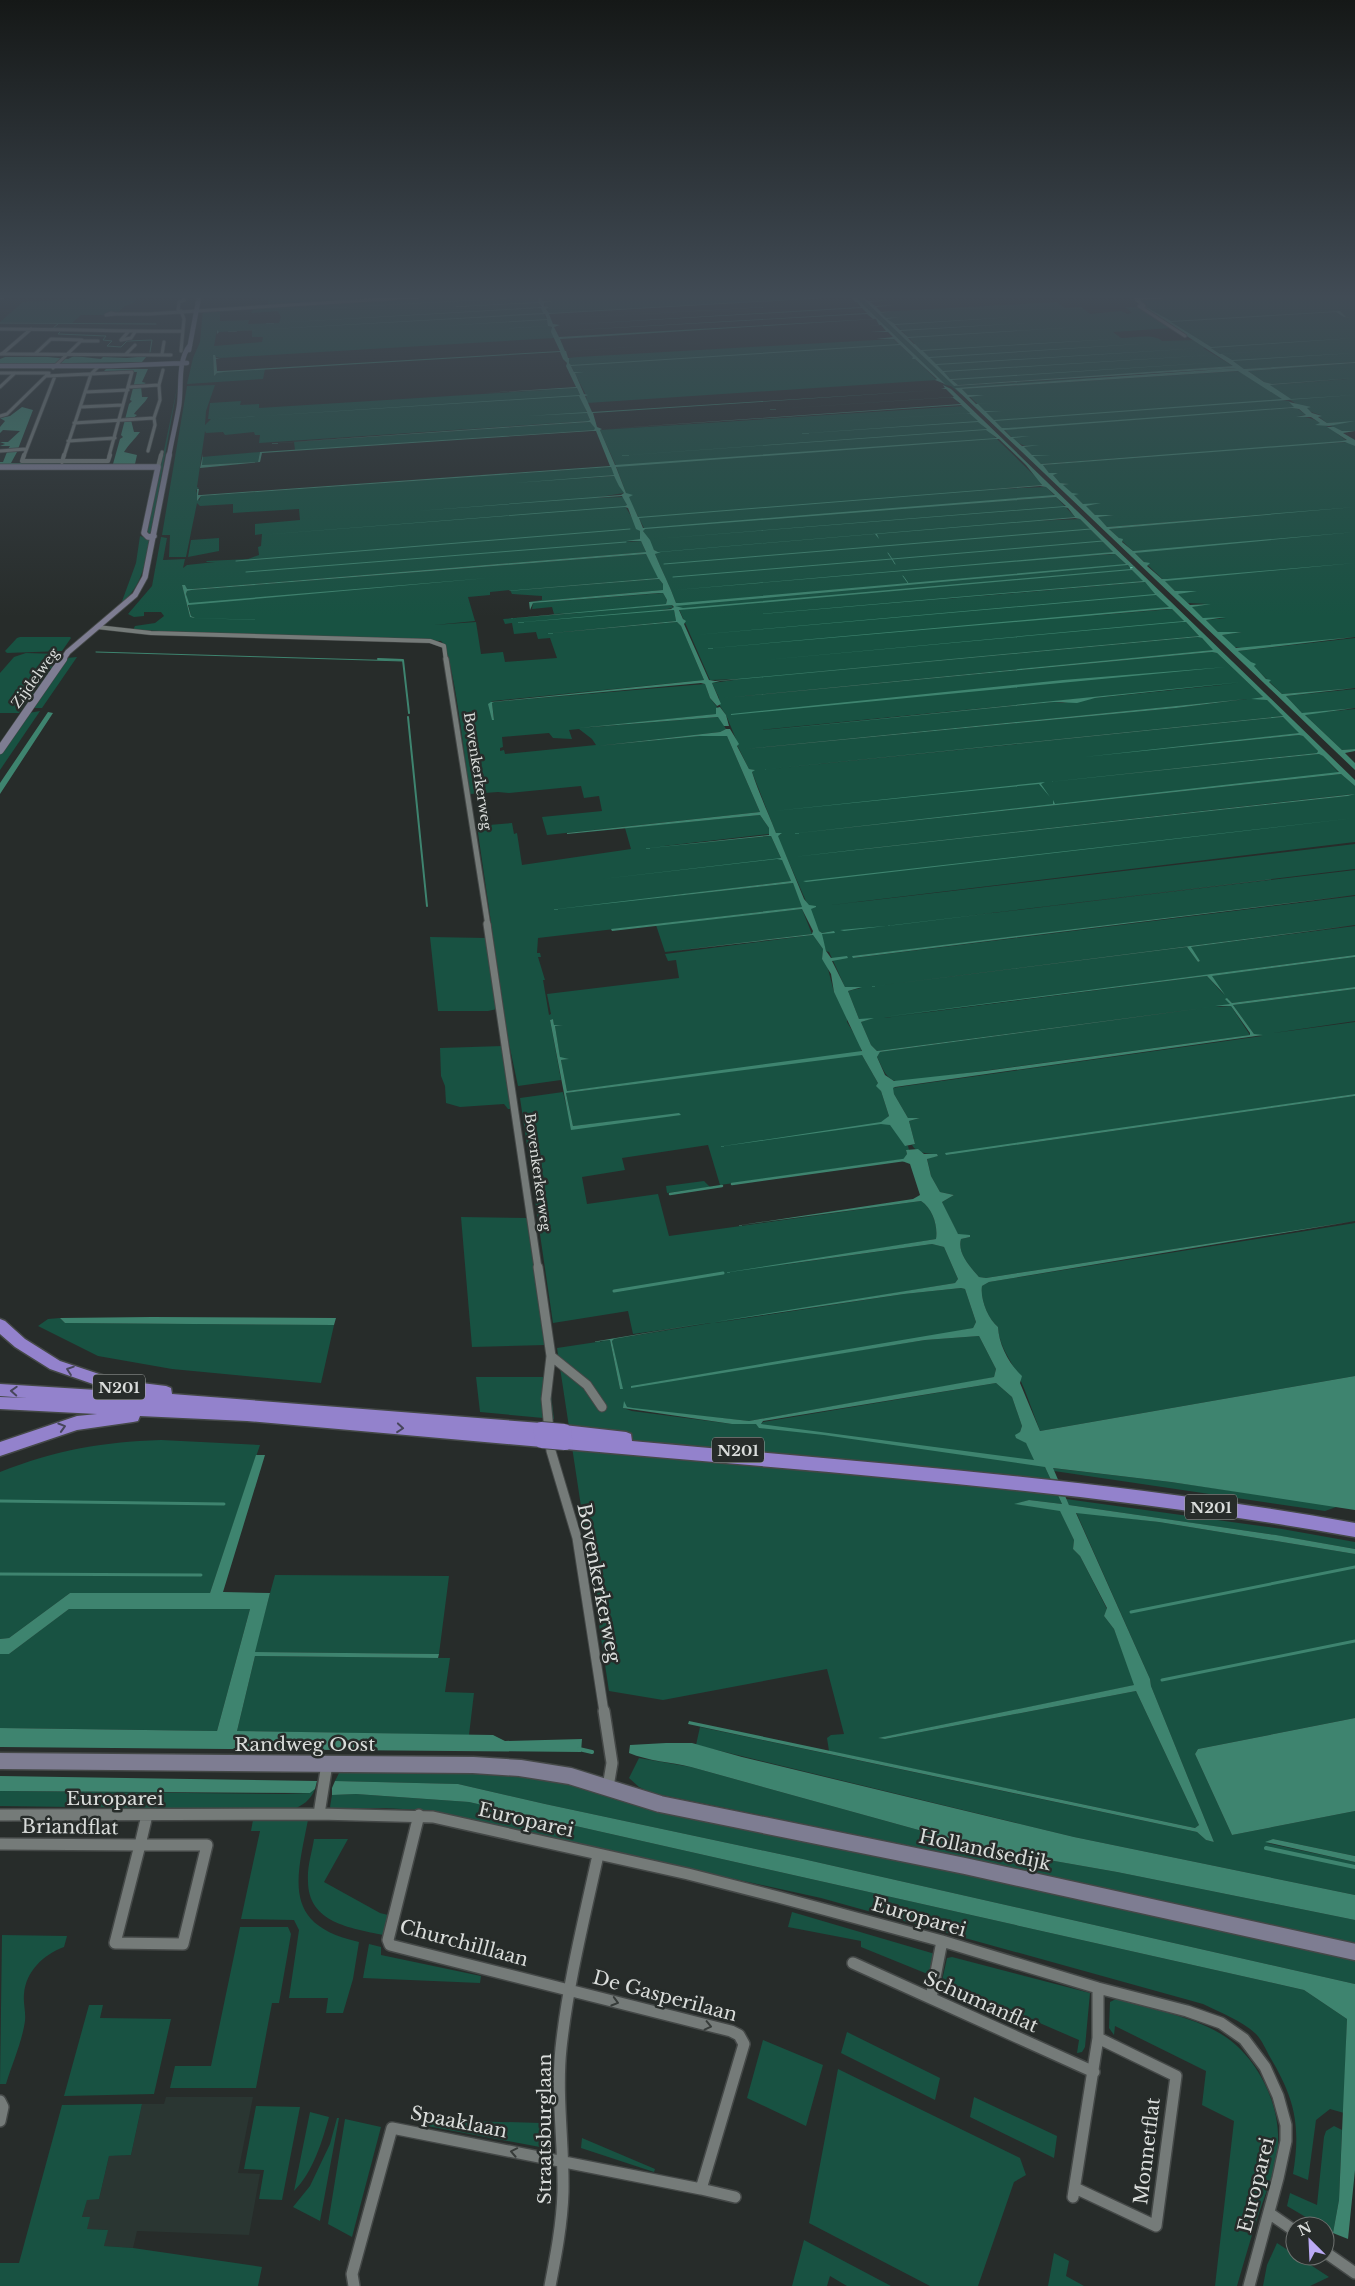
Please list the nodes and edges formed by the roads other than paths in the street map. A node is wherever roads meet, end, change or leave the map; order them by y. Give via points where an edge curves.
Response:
1 (18, 404) edge
2 (44, 404) edge
3 (81, 404) edge
4 (123, 404) joint
5 (159, 404) edge
6 (178, 404) edge
7 (80, 407) junction
8 (0, 416) edge
9 (154, 418) junction
10 (119, 420) junction
11 (74, 423) junction
12 (115, 438) junction
13 (68, 442) junction
14 (26, 449) junction
15 (0, 451) edge
16 (148, 451) dead end
17 (162, 452) dead end
18 (62, 462) junction
19 (0, 467) edge
20 (158, 468) junction
21 (157, 536) junction
22 (97, 627) junction
23 (0, 750) edge
24 (0, 1325) edge
25 (551, 1356) junction
26 (0, 1390) edge
27 (0, 1403) edge
28 (602, 1407) dead end
29 (251, 1410) junction
30 (0, 1449) edge
31 (1355, 1530) edge
32 (0, 1761) edge
33 (327, 1764) junction
34 (607, 1787) junction
35 (0, 1814) edge
36 (319, 1814) junction
37 (147, 1815) junction
38 (419, 1816) junction
39 (0, 1844) edge
40 (140, 1846) junction
41 (598, 1854) junction
42 (942, 1941) junction
43 (1355, 1952) edge
44 (853, 1963) dead end
45 (1098, 1988) junction
46 (570, 1989) junction
47 (931, 1998) junction
48 (1098, 2038) junction
49 (1094, 2072) junction
50 (0, 2101) edge
51 (0, 2121) edge
52 (562, 2161) junction
53 (701, 2189) junction
54 (735, 2197) dead end
55 (1269, 2213) junction
56 (1285, 2224) edge
57 (1335, 2259) edge
58 (1355, 2273) edge
59 (354, 2286) edge
60 (550, 2286) edge
61 (1249, 2286) edge

1 - 8 street
2 - 14 street
3 - 7 street
4 - 7 street
4 - 10 street
5 - 9 street
6 - 21 main road
7 - 11 street
9 - 10 street
9 - 16 street
10 - 11 street
10 - 12 street
11 - 13 street
12 - 13 street
12 - 18 street via 107,461
13 - 18 street
14 - 15 street
14 - 18 street via 22,462
17 - 20 street
19 - 20 main road
20 - 21 main road via 144,533 145,536
21 - 22 main road via 140,588
22 - 23 main road, Zijdelweg via 68,652
22 - 25 street, Bovenkerkerweg via 151,633 430,641 444,646
29 -> 24 highway, N201 via 190,1394 117,1386 55,1365 20,1343
25 - 28 street via 585,1381 597,1394
25 - 34 street, Bovenkerkerweg via 546,1399 551,1451 577,1538 612,1763
29 -> 26 highway, N201
27 - 29 highway, N201
30 -> 29 highway, N201 via 77,1423 120,1416
29 - 31 highway, N201, bridge via 565,1437 880,1472 911,1472 1050,1486
32 - 33 main road, Randweg Oost
33 - 34 main road, Randweg Oost via 520,1768 570,1776
33 - 36 street
34 - 43 main road, Hollandsedijk via 660,1804 965,1866
35 - 37 street, Europarei
36 - 37 street, Europarei
36 - 38 street, Europarei
37 - 40 street
38 - 41 street, Europarei
38 - 46 street, Churchilllaan via 388,1940 390,1945
39 - 40 street, Briandflat
40 - 40 street, Briandflat via 115,1943 183,1944 207,1845
41 - 42 street, Europarei via 755,1891
41 - 46 street, Straatsburglaan
42 - 45 street, Europarei
42 - 47 street
44 - 47 street, Schumanflat
45 - 48 street, Monnetflat
45 - 55 street, Europarei via 1187,2011 1221,2023 1244,2039 1265,2067 1286,2125 1286,2141
46 - 52 street, Straatsburglaan via 561,2049 559,2108
46 -> 53 street, De Gasperilaan via 739,2034 744,2044
47 - 49 street, Schumanflat
48 - 49 street, Monnetflat
48 - 49 street, Monnetflat via 1176,2076 1156,2226 1074,2192
50 - 51 street via 4,2107
52 - 53 street
52 -> 59 street, Spaaklaan via 392,2128 352,2274
52 - 60 street, Straatsburglaan via 561,2228
53 - 54 street
55 - 56 street
55 - 61 street, Europarei
57 - 58 street

